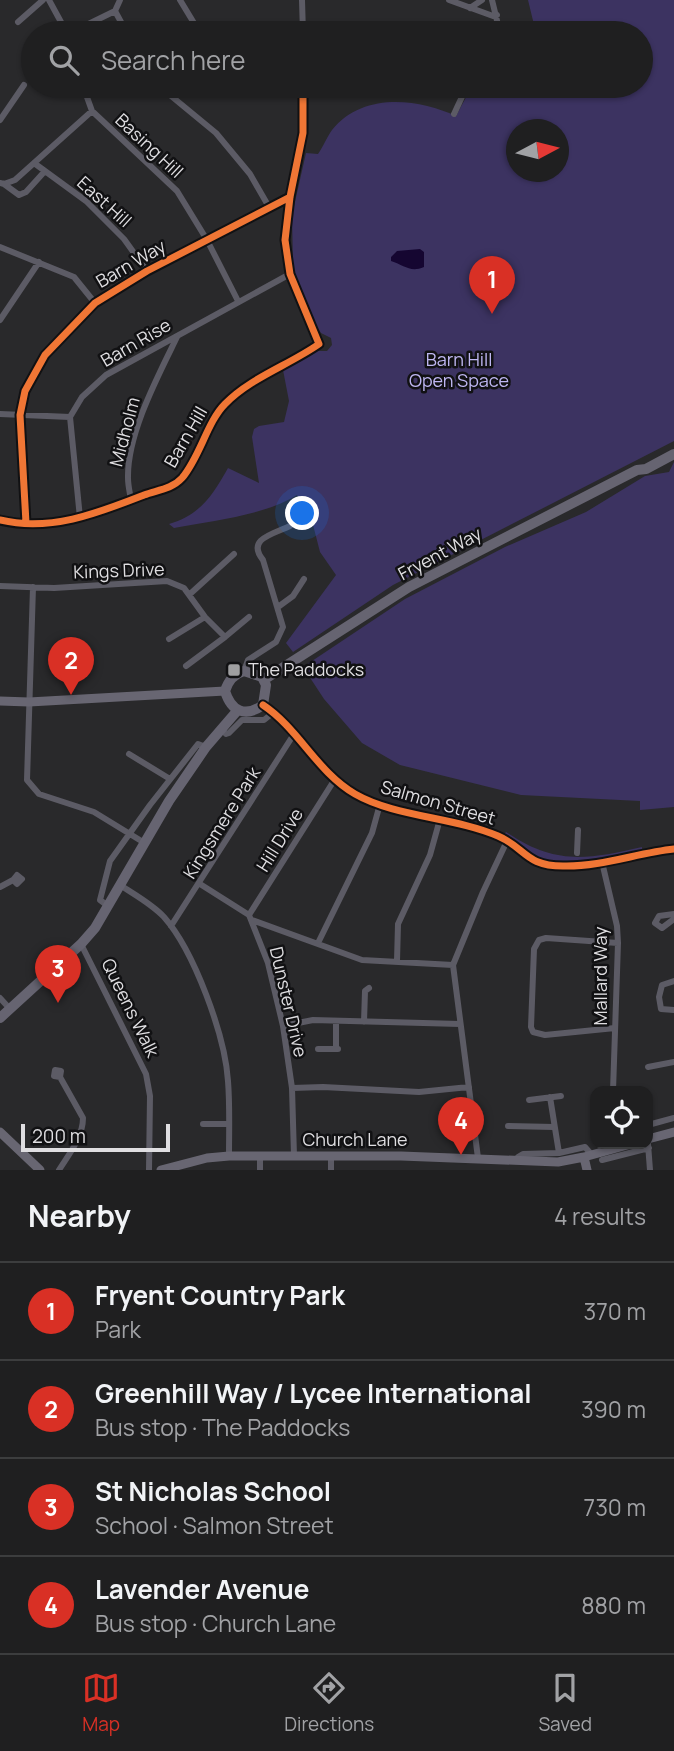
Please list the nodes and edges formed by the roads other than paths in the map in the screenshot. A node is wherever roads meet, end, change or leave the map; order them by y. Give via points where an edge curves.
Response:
1 (43, 0) edge
2 (48, 0) edge
3 (120, 0) edge
4 (180, 0) edge
5 (302, 0) edge
6 (449, 0) edge
7 (482, 0) edge
8 (492, 0) edge
9 (470, 8) junction
10 (115, 12) junction
11 (497, 15) junction
12 (61, 21) edge
13 (95, 21) edge
14 (120, 21) edge
15 (193, 21) edge
16 (303, 21) edge
17 (498, 21) edge
18 (18, 22) dead end
19 (21, 89) edge
20 (87, 98) edge
21 (174, 98) edge
22 (303, 98) edge
23 (461, 98) edge
24 (92, 111) junction
25 (454, 114) dead end
26 (0, 120) edge
27 (34, 163) junction
28 (45, 171) junction
29 (2, 183) edge
30 (290, 197) junction
31 (269, 207) junction
32 (207, 240) junction
33 (0, 247) edge
34 (39, 262) junction
35 (147, 271) junction
36 (290, 274) junction
37 (238, 301) junction
38 (95, 303) junction
39 (0, 320) edge
40 (178, 335) junction
41 (0, 414) edge
42 (20, 415) junction
43 (70, 417) junction
44 (674, 447) edge
45 (674, 454) edge
46 (637, 470) junction
47 (131, 500) junction
48 (80, 519) junction
49 (0, 520) edge
50 (26, 523) junction
51 (290, 526) dead end
52 (234, 554) dead end
53 (304, 579) dead end
54 (0, 586) edge
55 (33, 587) junction
56 (190, 594) junction
57 (278, 607) junction
58 (205, 617) junction
59 (250, 617) dead end
60 (225, 637) junction
61 (169, 639) dead end
62 (186, 666) dead end
63 (244, 671) junction
64 (265, 679) junction
65 (225, 691) junction
66 (0, 701) edge
67 (29, 702) junction
68 (263, 705) junction
69 (237, 711) junction
70 (274, 712) junction
71 (222, 730) junction
72 (294, 734) junction
73 (206, 747) junction
74 (129, 754) dead end
75 (170, 779) junction
76 (335, 779) junction
77 (380, 804) junction
78 (440, 819) junction
79 (578, 830) dead end
80 (130, 834) junction
81 (507, 841) junction
82 (143, 842) junction
83 (674, 849) edge
84 (577, 853) dead end
85 (602, 862) junction
86 (13, 880) dead end
87 (200, 884) junction
88 (120, 885) junction
89 (0, 887) edge
90 (108, 906) junction
91 (251, 918) junction
92 (171, 926) junction
93 (318, 943) junction
94 (618, 943) junction
95 (81, 944) junction
96 (397, 961) junction
97 (453, 965) junction
98 (674, 981) edge
99 (369, 988) dead end
100 (0, 999) edge
101 (10, 1009) junction
102 (674, 1010) edge
103 (0, 1018) edge
104 (336, 1021) junction
105 (364, 1022) junction
106 (460, 1024) junction
107 (283, 1026) junction
108 (615, 1028) junction
109 (318, 1049) dead end
110 (674, 1062) edge
111 (648, 1068) dead end
112 (60, 1077) dead end
113 (613, 1086) edge
114 (469, 1087) junction
115 (292, 1088) junction
116 (561, 1096) dead end
117 (550, 1097) junction
118 (529, 1100) dead end
119 (674, 1118) edge
120 (653, 1122) edge
121 (203, 1124) dead end
122 (229, 1124) junction
123 (508, 1126) dead end
124 (554, 1127) junction
125 (0, 1132) edge
126 (674, 1132) edge
127 (653, 1140) edge
128 (612, 1149) edge
129 (630, 1149) edge
130 (648, 1149) edge
131 (559, 1153) junction
132 (229, 1156) junction
133 (260, 1156) junction
134 (294, 1156) junction
135 (331, 1156) junction
136 (588, 1156) junction
137 (478, 1158) junction
138 (518, 1160) junction
139 (603, 1160) dead end
140 (40, 1170) edge
141 (59, 1170) edge
142 (149, 1170) edge
143 (161, 1170) edge
144 (260, 1170) edge
145 (331, 1170) edge
146 (587, 1170) edge
147 (650, 1170) edge

1 - 18 street
2 - 12 street
3 - 10 street
4 - 15 street
5 - 16 street
6 - 9 street
7 - 9 street
8 - 11 street
9 - 11 street
10 - 13 street
10 - 14 street
11 - 17 street
19 - 26 street
20 - 24 street, Basing Hill
21 - 31 street via 216,133 250,174
22 - 30 street, Barn Hill via 302,146
23 - 25 street
24 - 27 street
24 - 32 street, Basing Hill via 177,191
27 - 28 street, East Hill
27 - 29 street via 15,180
28 - 29 street via 19,195
28 - 35 street, East Hill via 86,201 124,239
30 - 31 street, Barn Way
30 - 36 street, Barn Hill via 285,240
31 - 32 street, Barn Way
32 - 35 street, Barn Way
32 - 37 street, Basing Hill
33 - 34 street
34 - 38 street via 74,277
34 - 39 street
35 - 38 street, Barn Way
36 - 37 street, Barn Rise
36 - 47 street, Barn Hill via 319,344 242,389 222,407 177,483
37 - 40 street, Barn Rise
38 - 42 street, Barn Way via 45,355 24,391
40 - 43 street, Barn Rise via 106,375 82,397
40 - 47 street, Midholm via 145,404 134,440 127,477
41 - 42 street
42 - 43 street
42 - 50 street, Barn Way
43 - 48 street
44 - 46 main road, Fryent Way
45 - 46 main road, Fryent Way
46 - 64 main road, Fryent Way via 409,587
47 - 48 street, Barn Hill
48 - 50 street, Barn Hill
49 - 50 street, Barn Hill
51 - 57 street via 256,546
52 - 56 street
53 - 57 street via 293,596
54 - 55 street, Kings Drive
55 - 56 street, Kings Drive via 167,581
55 - 67 street
56 - 58 street
57 - 63 street via 283,627 276,642 248,660
58 - 60 street
58 - 61 street
59 - 60 street
60 - 62 street
63 - 64 main road
63 - 65 main road via 237,673
64 - 68 main road
65 - 67 main road
65 - 69 main road
66 - 67 main road
67 - 80 street via 27,776 32,787 39,794 94,812
68 - 69 main road
68 - 70 street, Salmon Street
69 - 71 main road
70 - 71 street via 264,719 242,720 229,733
70 - 72 street, Salmon Street
71 - 73 main road
72 - 76 street, Salmon Street
72 - 87 street, Kingsmere Park
73 - 75 street via 199,743
73 - 82 main road
74 - 75 street
75 - 80 street
76 - 77 street, Salmon Street
76 - 91 street, Hill Drive
77 - 78 street, Salmon Street
77 - 93 street via 372,833
78 - 81 street, Salmon Street
78 - 96 street via 430,855 398,924
79 - 84 street
80 - 82 street
80 - 90 street via 110,862 100,900
81 - 85 street, Salmon Street via 541,864
81 - 97 street
82 - 88 main road
83 - 85 street, Salmon Street
85 - 94 street, Mallard Way
86 - 89 street
87 - 91 street
87 - 92 street, Kingsmere Park
88 - 90 main road
88 - 92 street
90 - 95 main road
91 - 93 street
91 - 107 street, Dunster Drive via 268,963
92 - 122 street via 214,1016 228,1079
93 - 96 street via 362,960
94 - 108 street, Mallard Way
94 - 108 street via 546,938 536,943 531,1027 545,1035
95 - 101 main road
95 - 142 street, Queens Walk via 146,1074
96 - 97 street
97 - 106 street
98 - 102 street via 662,985 659,997 662,1009
99 - 105 street via 365,991
100 - 101 street
101 - 103 main road
104 - 105 street
104 - 107 street
104 - 109 street via 338,1049
105 - 106 street
106 - 114 street
107 - 115 street, Dunster Drive
108 - 113 street, Mallard Way
110 - 111 street
112 - 141 street via 83,1125
114 - 115 street via 419,1092
114 - 137 street
115 - 134 street, Dunster Drive
116 - 117 street
117 - 118 street
117 - 124 street
119 - 120 street
121 - 122 street
122 - 132 street
123 - 124 street
124 - 131 street
125 - 140 main road
126 - 127 main road
128 - 136 main road, Church Lane
129 - 139 street
130 - 147 street
131 - 136 street via 585,1147
131 - 138 street via 523,1154
132 - 133 main road, Church Lane
132 - 143 main road, Church Lane
133 - 134 main road, Church Lane
133 - 144 street
134 - 135 main road, Church Lane
135 - 137 main road, Church Lane
135 - 145 street
136 - 138 main road, Church Lane via 558,1162
136 - 146 main road
137 - 138 main road, Church Lane

